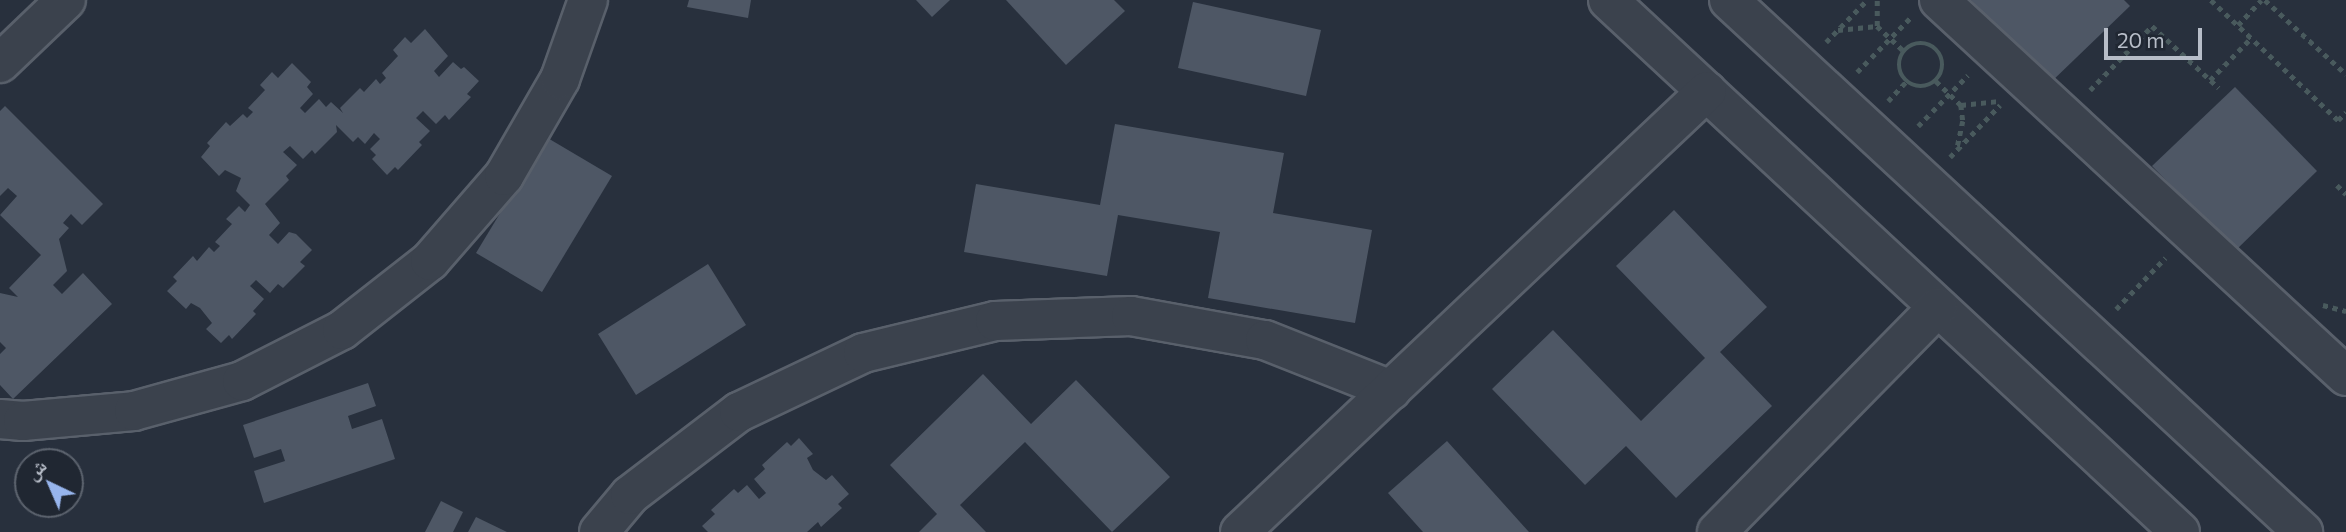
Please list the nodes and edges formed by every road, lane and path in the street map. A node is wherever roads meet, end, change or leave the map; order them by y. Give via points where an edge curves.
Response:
1 (66, 0) edge
2 (588, 0) edge
3 (1608, 0) edge
4 (1729, 0) edge
5 (1867, 0) edge
6 (1877, 0) edge
7 (2211, 0) edge
8 (2263, 0) edge
9 (1929, 5) edge
10 (1877, 26) junction
11 (2238, 26) junction
12 (1838, 31) junction
13 (1891, 38) junction
14 (2251, 38) junction
15 (1994, 50) junction
16 (1904, 51) junction
17 (0, 63) edge
18 (1802, 67) junction
19 (2346, 74) edge
20 (2210, 80) junction
21 (1936, 81) junction
22 (2219, 88) dead end
23 (1707, 91) junction
24 (1950, 94) junction
25 (1833, 96) junction
26 (1961, 105) junction
27 (2346, 112) edge
28 (2063, 116) junction
29 (1956, 151) junction
30 (1893, 152) junction
31 (1926, 182) junction
32 (2337, 185) dead end
33 (2346, 194) edge
34 (2190, 232) junction
35 (1938, 307) junction
36 (2091, 336) junction
37 (2346, 376) edge
38 (1391, 390) junction
39 (0, 419) edge
40 (599, 532) edge
41 (1240, 532) edge
42 (1717, 532) edge
43 (2180, 532) edge
44 (2304, 532) edge

1 - 17 street
2 - 39 street via 560,79 504,176 430,261 342,330 242,381 134,411
3 - 23 street
4 - 18 street
5 - 12 path
6 - 10 path
7 - 11 path
8 - 11 path
8 - 19 path
9 - 13 path
9 - 15 street
10 - 12 path
10 - 13 path
11 - 14 path
12 - 18 path
13 - 16 path
13 - 25 path
14 - 20 path
14 - 27 path via 2338,120
15 - 24 path
15 - 28 street
16 - 21 path via 1899,67 1906,82 1922,87
16 - 21 path via 1919,43 1936,49 1943,64
18 - 25 street
20 - 22 path
20 - 28 path via 2152,26
21 - 24 path
23 - 35 street
23 - 38 street
24 - 26 path
24 - 30 path
25 - 30 street
26 - 29 path via 1964,121
26 - 29 path via 2007,97
28 - 34 street
29 - 31 path
30 - 31 street
31 - 36 street
32 - 33 path
34 - 36 path
34 - 37 street
35 - 42 street
35 - 43 street
36 - 44 street
38 - 40 street via 1265,340 1131,316 995,321 863,353 739,412 631,495
38 - 41 street

